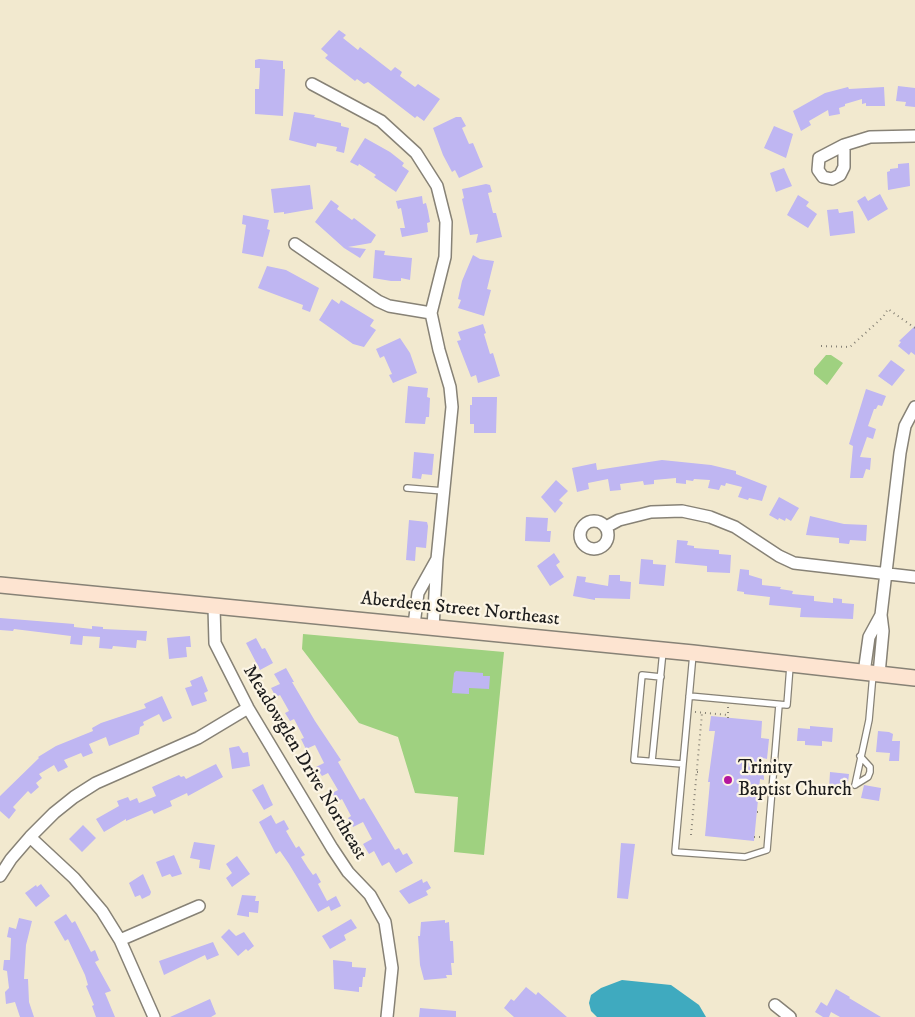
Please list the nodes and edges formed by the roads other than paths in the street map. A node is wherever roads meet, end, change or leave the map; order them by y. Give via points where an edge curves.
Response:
1 (312, 84) dead end
2 (915, 136) edge
3 (844, 145) dead end
4 (295, 244) dead end
5 (431, 313) junction
6 (915, 407) edge
7 (407, 488) dead end
8 (444, 491) junction
9 (606, 527) dead end
10 (436, 559) junction
11 (887, 575) junction
12 (915, 577) edge
13 (0, 585) edge
14 (214, 607) junction
15 (414, 625) junction
16 (433, 628) junction
17 (663, 651) junction
18 (693, 653) junction
19 (791, 664) junction
20 (872, 674) junction
21 (661, 677) junction
22 (915, 678) edge
23 (689, 696) junction
24 (779, 704) junction
25 (248, 708) junction
26 (860, 756) dead end
27 (652, 761) junction
28 (682, 764) junction
29 (30, 837) junction
30 (0, 876) edge
31 (199, 906) dead end
32 (120, 940) junction
33 (775, 1005) dead end
34 (154, 1017) edge
35 (387, 1017) edge
36 (790, 1017) edge

1 - 5 street via 381,121 416,153 437,186 446,222 445,257
2 - 3 street via 870,137
4 - 5 street via 378,300 395,307
5 - 8 street via 450,387 451,421
6 - 11 street via 905,426 900,454
7 - 8 lane
8 - 10 street
9 - 11 street via 619,520 651,512 682,511 735,527 794,563
10 - 15 street via 418,593
10 - 16 street
11 - 12 street
11 - 20 street via 881,615 883,631
13 - 14 street, Aberdeen Street Northeast
14 - 15 street, Aberdeen Street Northeast
14 - 25 street, Meadowglen Drive Northeast via 215,643
15 - 16 street, Aberdeen Street Northeast
16 - 17 street, Aberdeen Street Northeast
17 - 18 street, Aberdeen Street Northeast
17 - 21 lane
18 - 19 street, Aberdeen Street Northeast
18 - 23 lane
19 - 20 street, Aberdeen Street Northeast
19 - 24 lane via 787,705
20 - 22 street, Aberdeen Street Northeast
20 - 26 lane via 869,720
21 - 27 lane
21 - 27 lane via 642,675 634,760
23 - 24 lane
23 - 28 lane
24 - 28 lane via 767,850 745,857 675,852
25 - 29 street via 198,738 96,783 54,813
25 - 35 street, Meadowglen Drive Northeast via 332,848 348,872 370,895 385,922 392,968
27 - 28 lane
29 - 30 street
29 - 32 street via 86,891
31 - 32 street
32 - 34 street
33 - 36 street

